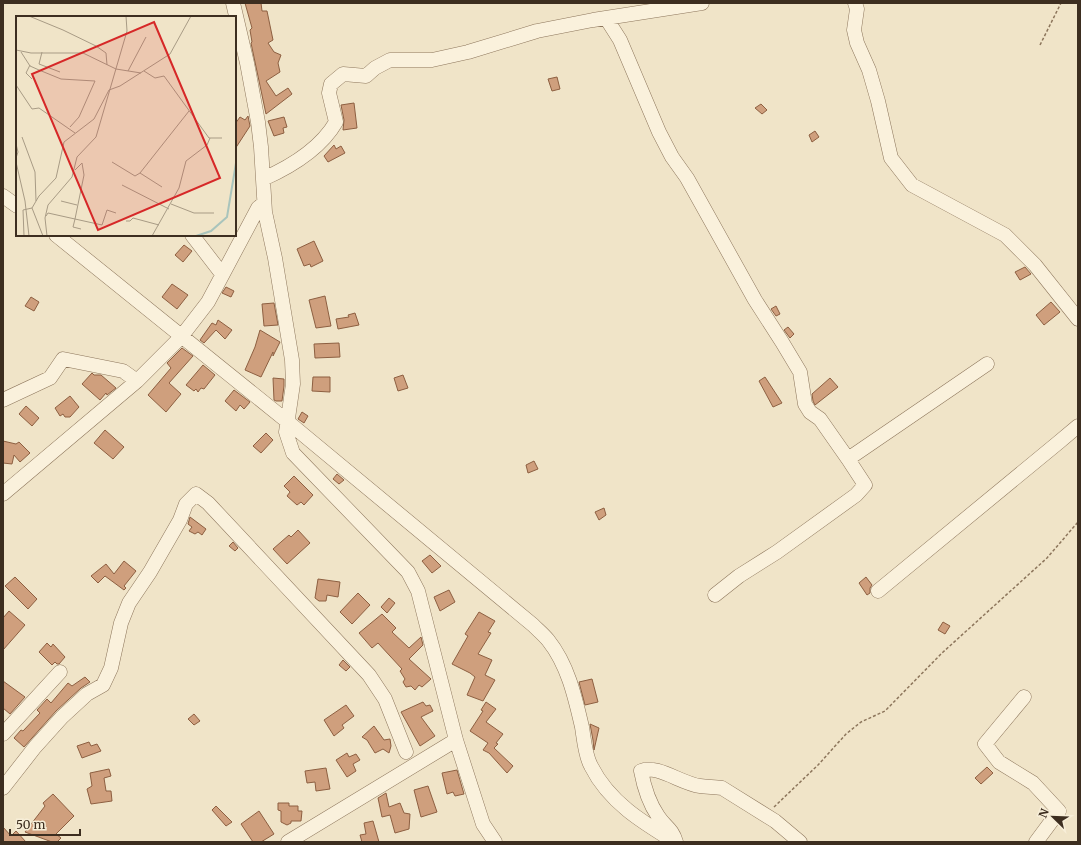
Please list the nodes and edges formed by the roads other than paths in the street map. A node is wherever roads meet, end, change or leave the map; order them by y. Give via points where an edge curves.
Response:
1 (233, 3) edge
2 (702, 3) edge
3 (855, 3) edge
4 (606, 18) junction
5 (263, 179) junction
6 (3, 196) edge
7 (264, 202) junction
8 (16, 205) edge
9 (57, 236) edge
10 (193, 236) edge
11 (222, 274) junction
12 (1078, 319) edge
13 (181, 337) junction
14 (987, 364) dead end
15 (137, 381) junction
16 (3, 400) edge
17 (288, 422) junction
18 (1078, 426) edge
19 (848, 459) junction
20 (3, 494) edge
21 (878, 591) dead end
22 (715, 595) dead end
23 (60, 672) dead end
24 (1024, 698) dead end
25 (3, 734) edge
26 (456, 740) junction
27 (406, 752) dead end
28 (3, 788) edge
29 (288, 842) edge
30 (495, 842) edge
31 (676, 842) edge
32 (800, 842) edge
33 (1036, 842) edge

1 - 5 street via 258,122
2 - 4 street
3 - 12 street via 857,9 854,30 857,43 871,76 891,158 912,185 1005,235 1035,264
4 - 5 street via 538,31 432,60 390,60 366,76 343,74 331,84 329,93 336,122 331,130 317,146 280,171
4 - 19 street via 620,40 672,157 687,178 755,300 800,372 805,404 810,412 820,419
5 - 7 street
6 - 8 street
7 - 11 street via 258,208
7 - 17 street via 276,258 292,360 293,384
9 - 13 street
10 - 11 street
11 - 13 street via 208,302
13 - 15 street
13 - 17 street
14 - 19 street
15 - 16 street via 123,370 63,359 50,378
15 - 20 street
17 - 26 street via 286,432 293,453 408,572 418,590
17 - 31 street via 522,615 548,640 562,662 577,705 590,764 602,786 644,824
18 - 21 street
19 - 22 street via 865,485 856,495
23 - 25 street
24 - 33 street via 985,744 999,762 1033,783 1059,811
26 - 29 street
26 - 30 street via 483,824
27 - 28 street via 385,699 369,675 208,502 196,494 186,504 180,520 154,566 129,603 121,623 111,668 103,684 87,694 62,717
31 - 32 street via 673,833 658,816 644,788 641,771 655,769 700,786 722,788 765,815

